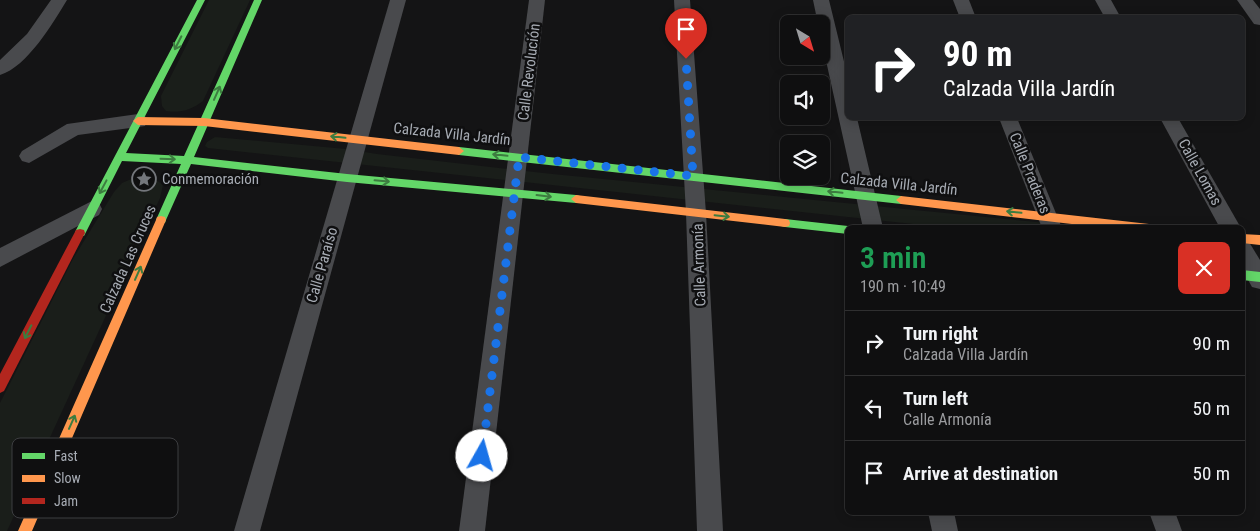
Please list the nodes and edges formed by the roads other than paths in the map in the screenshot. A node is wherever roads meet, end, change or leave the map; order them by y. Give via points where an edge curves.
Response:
1 (59, 0) edge
2 (201, 0) edge
3 (258, 0) edge
4 (398, 0) edge
5 (537, 0) edge
6 (682, 0) edge
7 (821, 0) edge
8 (961, 0) edge
9 (1103, 0) edge
10 (1245, 0) edge
11 (967, 15) edge
12 (1111, 15) edge
13 (1260, 20) edge
14 (0, 69) edge
15 (845, 107) edge
16 (848, 120) edge
17 (1009, 120) edge
18 (1170, 120) edge
19 (138, 121) junction
20 (204, 122) junction
21 (358, 139) junction
22 (29, 156) dead end
23 (119, 157) junction
24 (519, 157) junction
25 (188, 160) junction
26 (693, 176) junction
27 (347, 178) junction
28 (514, 192) junction
29 (865, 196) junction
30 (92, 209) junction
31 (696, 213) junction
32 (1050, 222) edge
33 (872, 225) edge
34 (1100, 225) edge
35 (1229, 225) edge
36 (845, 230) edge
37 (1245, 238) edge
38 (1260, 240) edge
39 (1245, 255) edge
40 (0, 258) edge
41 (1255, 278) edge
42 (0, 387) edge
43 (66, 438) edge
44 (942, 515) edge
45 (1163, 515) edge
46 (31, 518) edge
47 (25, 531) edge
48 (246, 531) edge
49 (472, 531) edge
50 (710, 531) edge
51 (945, 531) edge
52 (1169, 531) edge

1 - 14 street via 34,39
2 -> 19 street
20 -> 3 street, Calzada Las Cruces
4 - 21 street, Calle Paraíso
5 - 24 street, Calle Revolución
6 - 26 street, Calle Armonía
7 - 15 street
8 - 11 street
9 - 12 street
10 - 13 street
16 - 29 street
17 - 32 street, Calle Praderas
18 - 35 street, Calle Lomas
19 - 20 street, Calzada Villa Jardín
19 - 22 street via 74,129
19 - 23 street
21 -> 20 street, Calzada Villa Jardín
20 - 25 street, Calzada Las Cruces
24 -> 21 street, Calzada Villa Jardín
21 - 27 street, Calle Paraíso
23 -> 25 street
23 -> 30 street
24 - 26 street, Calzada Villa Jardín
24 - 28 street, Calle Revolución
25 - 27 street
43 -> 25 street, Calzada Las Cruces
29 -> 26 street, Calzada Villa Jardín
26 - 31 street, Calle Armonía
27 -> 28 street
27 - 48 street, Calle Paraíso
28 -> 31 street
28 - 49 street, Calle Revolución
32 -> 29 street, Calzada Villa Jardín
29 - 33 street
30 - 40 street
30 -> 42 street
31 -> 36 street
31 - 50 street, Calle Armonía
32 - 34 street, Calzada Villa Jardín
37 - 38 street
39 - 41 street
44 - 51 street
45 - 52 street
47 -> 46 street, Calzada Las Cruces

